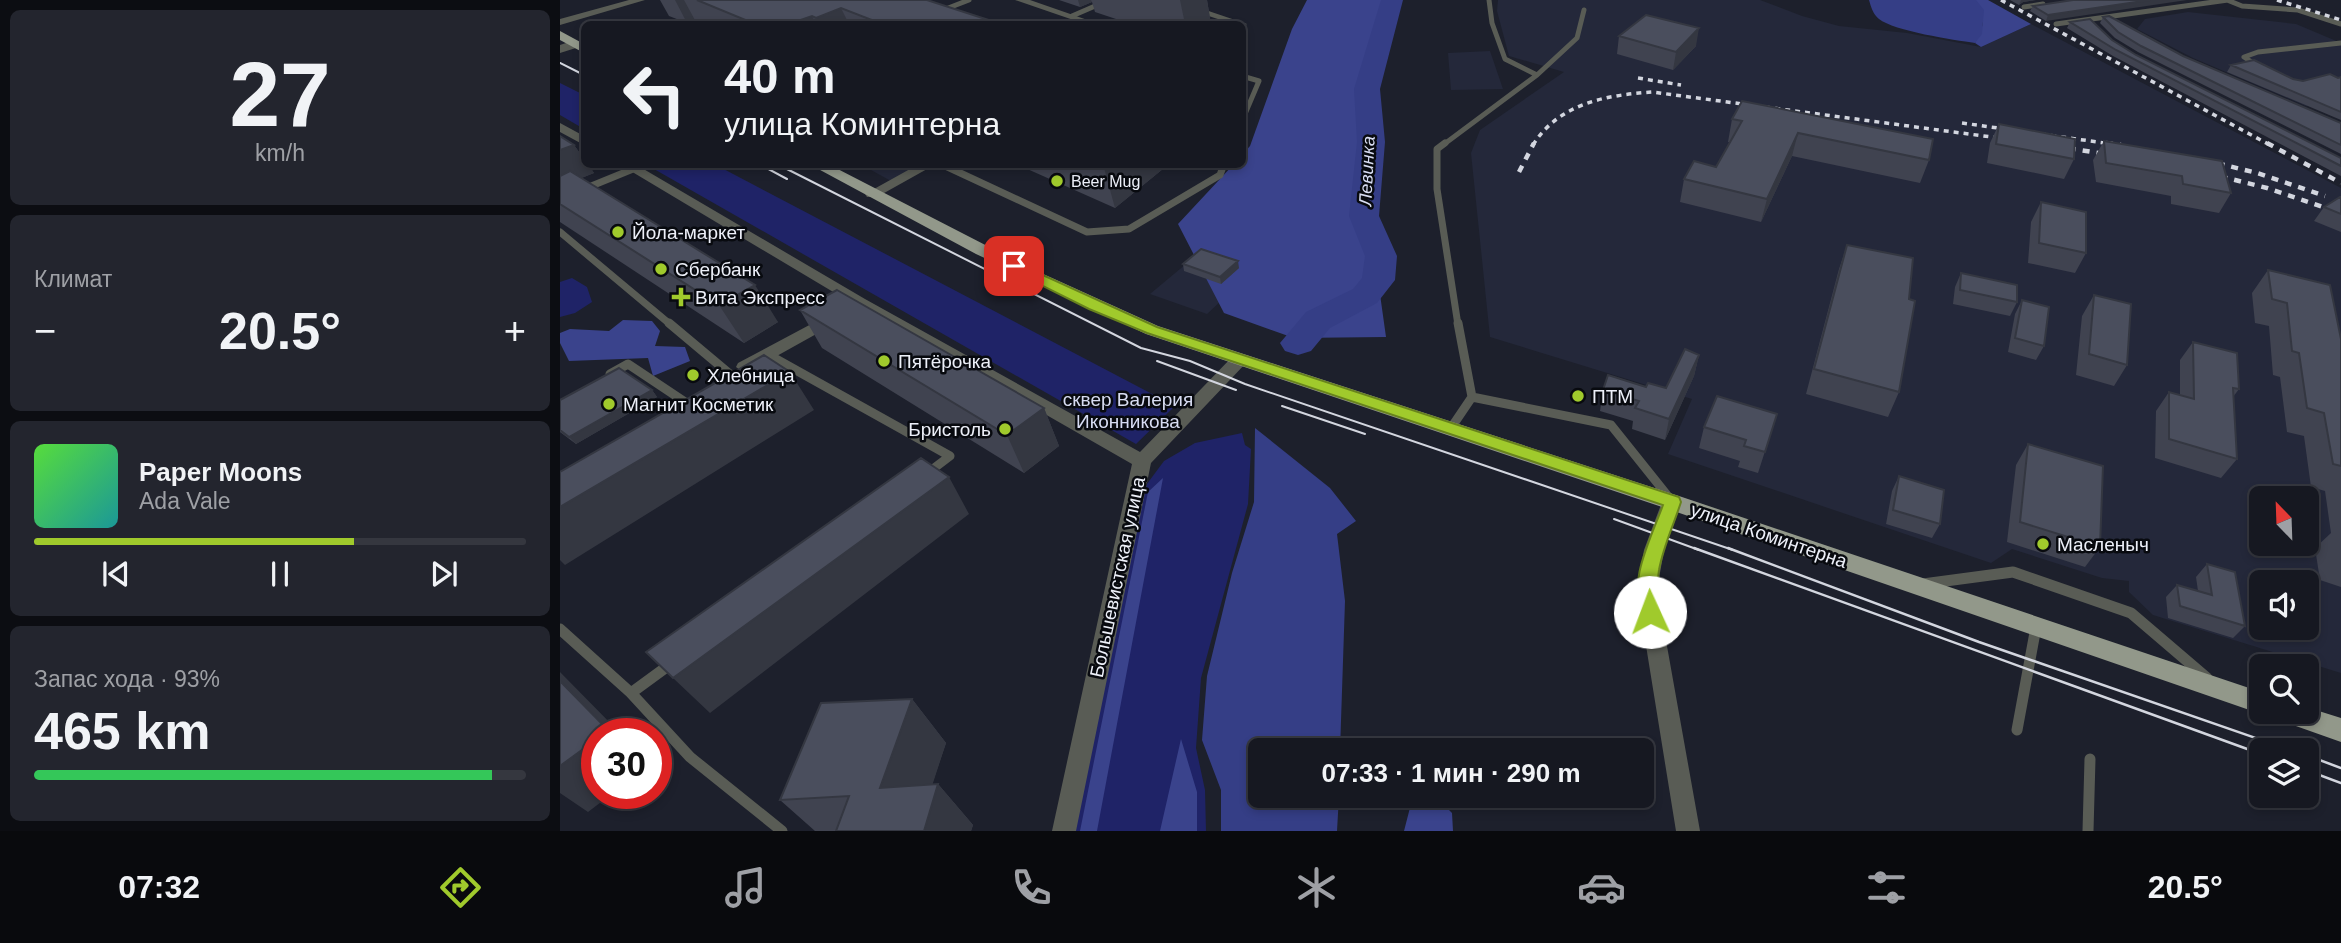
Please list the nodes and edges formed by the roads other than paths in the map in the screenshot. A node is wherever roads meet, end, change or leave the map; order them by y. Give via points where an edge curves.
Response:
1 (640, 0) edge
2 (969, 0) edge
3 (1020, 0) edge
4 (1109, 0) edge
5 (1165, 0) edge
6 (1489, 0) edge
7 (2227, 0) edge
8 (2050, 4) edge
9 (2024, 7) dead end
10 (926, 8) edge
11 (1584, 10) dead end
12 (937, 13) junction
13 (1072, 16) junction
14 (950, 17) edge
15 (2107, 17) junction
16 (2089, 20) junction
17 (1086, 21) edge
18 (1225, 21) edge
19 (560, 22) edge
20 (2116, 22) edge
21 (2056, 24) dead end
22 (2341, 24) edge
23 (2096, 27) edge
24 (560, 35) edge
25 (2341, 43) edge
26 (580, 46) edge
27 (560, 49) edge
28 (2267, 70) edge
29 (1537, 75) junction
30 (1246, 77) edge
31 (1246, 112) edge
32 (560, 127) edge
33 (581, 139) edge
34 (627, 168) edge
35 (631, 168) edge
36 (823, 168) edge
37 (922, 168) edge
38 (950, 168) edge
39 (1223, 168) edge
40 (571, 194) edge
41 (872, 194) junction
42 (560, 232) edge
43 (860, 302) junction
44 (767, 354) junction
45 (1240, 359) junction
46 (799, 372) junction
47 (731, 374) junction
48 (787, 379) edge
49 (596, 382) edge
50 (1472, 397) junction
51 (679, 406) joint
52 (1451, 428) junction
53 (1142, 461) junction
54 (916, 481) edge
55 (1672, 502) junction
56 (1913, 585) junction
57 (2036, 628) junction
58 (560, 629) edge
59 (686, 653) edge
60 (2222, 690) junction
61 (631, 693) junction
62 (2249, 699) edge
63 (2319, 723) edge
64 (2017, 730) dead end
65 (2341, 730) edge
66 (2090, 759) dead end
67 (782, 831) edge
68 (1064, 831) edge
69 (1688, 831) edge
70 (2088, 831) edge

1 - 19 street
2 - 12 lane
3 - 13 street
4 - 13 lane
5 - 18 street
6 - 29 lane via 1505,59
7 - 15 lane
7 - 22 lane via 2242,6 2298,10
8 - 9 lane
10 - 12 street
11 - 29 lane via 1577,38
12 - 14 street
13 - 17 street
15 - 16 lane
15 - 20 lane
16 - 21 lane
16 - 23 lane
24 - 26 main road
25 - 28 lane via 2244,57
26 - 27 street
29 - 50 lane via 1437,149 1433,169 1460,353
30 - 31 lane via 1259,81
32 - 33 street
34 - 40 lane
35 - 43 street
36 - 41 main road, улица Коминтерна
37 - 41 street
38 - 39 lane via 1087,232 1129,229 1220,175
41 - 45 main road, улица Коминтерна via 1094,305
42 - 47 lane
43 - 44 street
43 - 53 street
44 - 46 lane
44 - 47 street
45 - 52 main road, улица Коминтерна
45 - 53 street, Большевистская улица
46 - 48 lane
46 - 54 lane via 950,456
47 - 51 street
49 - 51 lane via 628,364
50 - 52 lane
50 - 55 lane via 1611,425
52 - 55 main road, улица Коминтерна
53 - 68 street, Большевистская улица
55 - 56 main road, улица Коминтерна
55 - 69 street via 1654,550 1647,590
56 - 57 main road, улица Коминтерна
56 - 60 lane via 2013,572 2131,613
57 - 60 main road, улица Коминтерна
57 - 64 lane
58 - 61 lane
59 - 61 lane
60 - 62 main road, улица Коминтерна
61 - 67 lane via 690,757
63 - 65 main road
66 - 70 lane

